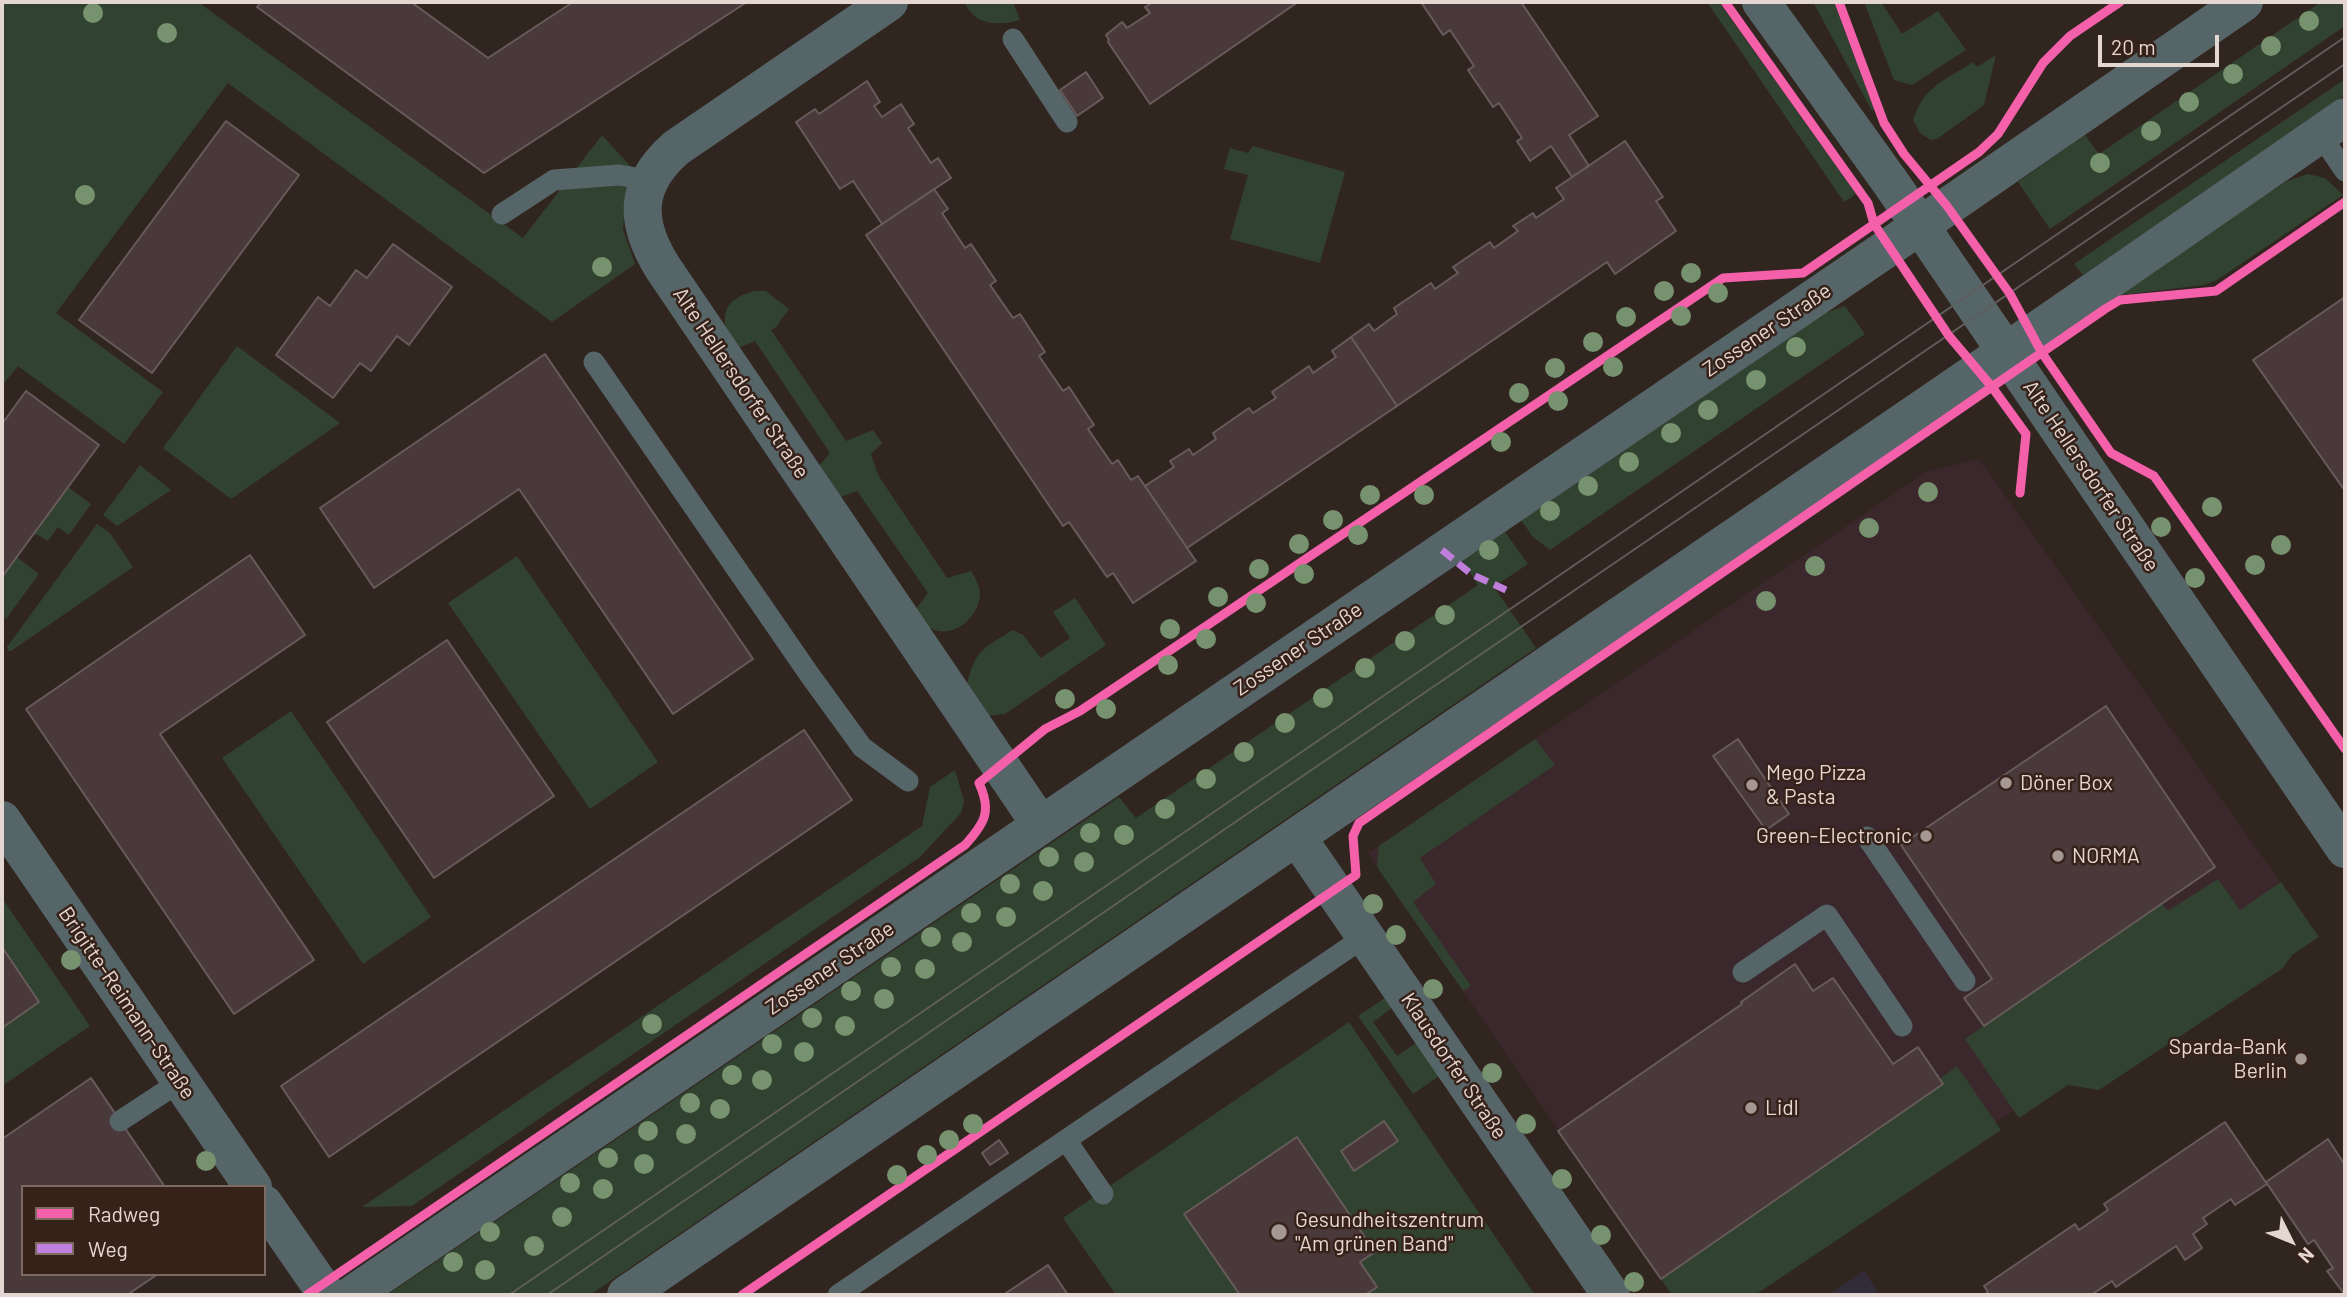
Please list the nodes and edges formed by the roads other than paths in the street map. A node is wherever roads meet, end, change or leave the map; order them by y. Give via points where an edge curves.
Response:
1 (889, 2) edge
2 (1761, 2) edge
3 (2244, 2) edge
4 (1013, 40) dead end
5 (1067, 122) dead end
6 (2332, 126) edge
7 (2345, 171) edge
8 (649, 180) junction
9 (502, 214) dead end
10 (1920, 225) junction
11 (2007, 351) junction
12 (594, 362) dead end
13 (908, 781) dead end
14 (2, 820) edge
15 (1040, 824) junction
16 (1297, 837) junction
17 (1867, 837) dead end
18 (2345, 849) edge
19 (1366, 936) junction
20 (1743, 972) dead end
21 (1965, 981) dead end
22 (1902, 1026) dead end
23 (181, 1082) junction
24 (120, 1121) dead end
25 (1066, 1140) junction
26 (252, 1185) edge
27 (1103, 1194) dead end
28 (266, 1206) edge
29 (327, 1295) edge
30 (352, 1295) edge
31 (626, 1295) edge
32 (838, 1295) edge
33 (1611, 1295) edge

1 - 8 street, Alte Hellersdorfer Straße via 676,148
2 - 10 street, Alte Hellersdorfer Straße
3 - 10 street, Zossener Straße
4 - 5 lane
6 - 7 lane
6 - 11 street
8 - 9 lane via 619,175 554,180
8 - 15 street, Alte Hellersdorfer Straße via 643,226 663,268
10 - 11 street, Alte Hellersdorfer Straße
10 - 15 street, Zossener Straße
11 - 16 street
11 - 18 street, Alte Hellersdorfer Straße
12 - 13 lane via 862,747
14 - 23 street, Brigitte-Reimann-Straße
15 - 30 street, Zossener Straße
16 - 19 street, Klausdorfer Straße
16 - 31 street
17 - 21 lane
19 - 25 lane
19 - 33 street, Klausdorfer Straße
20 - 22 lane via 1827,915
23 - 24 lane
23 - 26 street, Brigitte-Reimann-Straße
25 - 27 lane
25 - 32 lane
28 - 29 street

